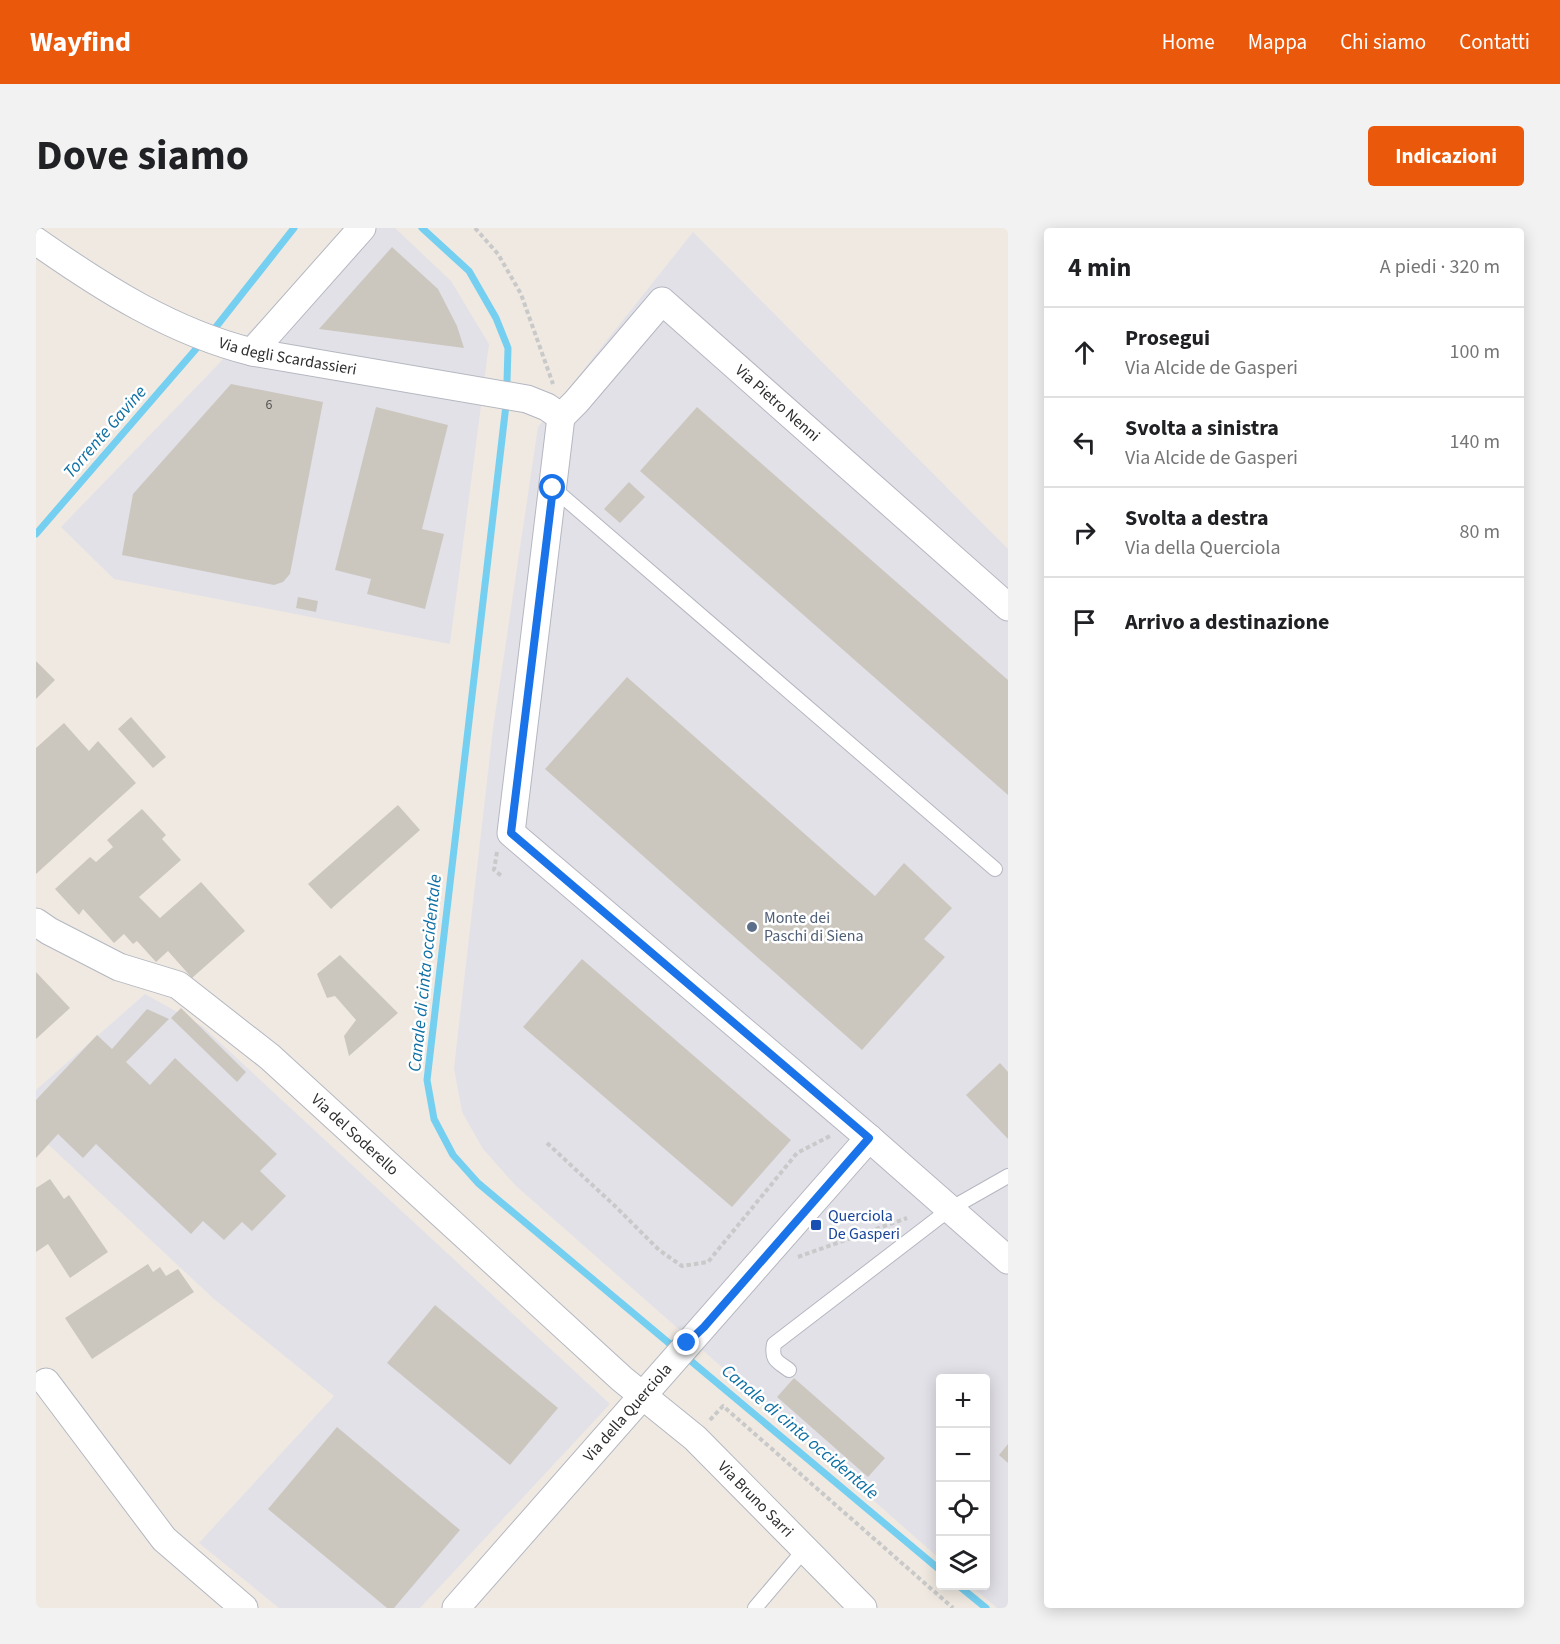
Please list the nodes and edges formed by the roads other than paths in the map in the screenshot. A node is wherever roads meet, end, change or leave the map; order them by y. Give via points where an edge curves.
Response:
1 (362, 228) edge
2 (36, 241) edge
3 (252, 352) junction
4 (561, 417) junction
5 (553, 488) junction
6 (1008, 607) edge
7 (995, 869) dead end
8 (36, 922) edge
9 (869, 1138) junction
10 (1008, 1176) edge
11 (947, 1207) junction
12 (1008, 1260) edge
13 (789, 1370) dead end
14 (39, 1379) edge
15 (643, 1397) junction
16 (805, 1549) junction
17 (244, 1608) edge
18 (456, 1608) edge
19 (755, 1608) edge
20 (863, 1608) edge

1 - 3 street
2 - 3 street, Via degli Scardassieri via 89,278 174,325
3 - 4 street, Via degli Scardassieri via 527,399
4 - 5 street
4 - 6 street, Via Pietro Nenni via 662,301
5 - 7 lane
5 - 9 street via 511,833
8 - 15 street, Via del Soderello via 119,967 178,985 261,1050
9 - 11 street
9 - 15 street, Via della Querciola
10 - 11 lane
11 - 12 street
11 - 13 lane via 774,1344 774,1359
14 - 17 street via 164,1539
15 - 16 street, Via Bruno Sarri via 694,1438
15 - 18 street, Via della Querciola
16 - 19 lane
16 - 20 street, Via Bruno Sarri

